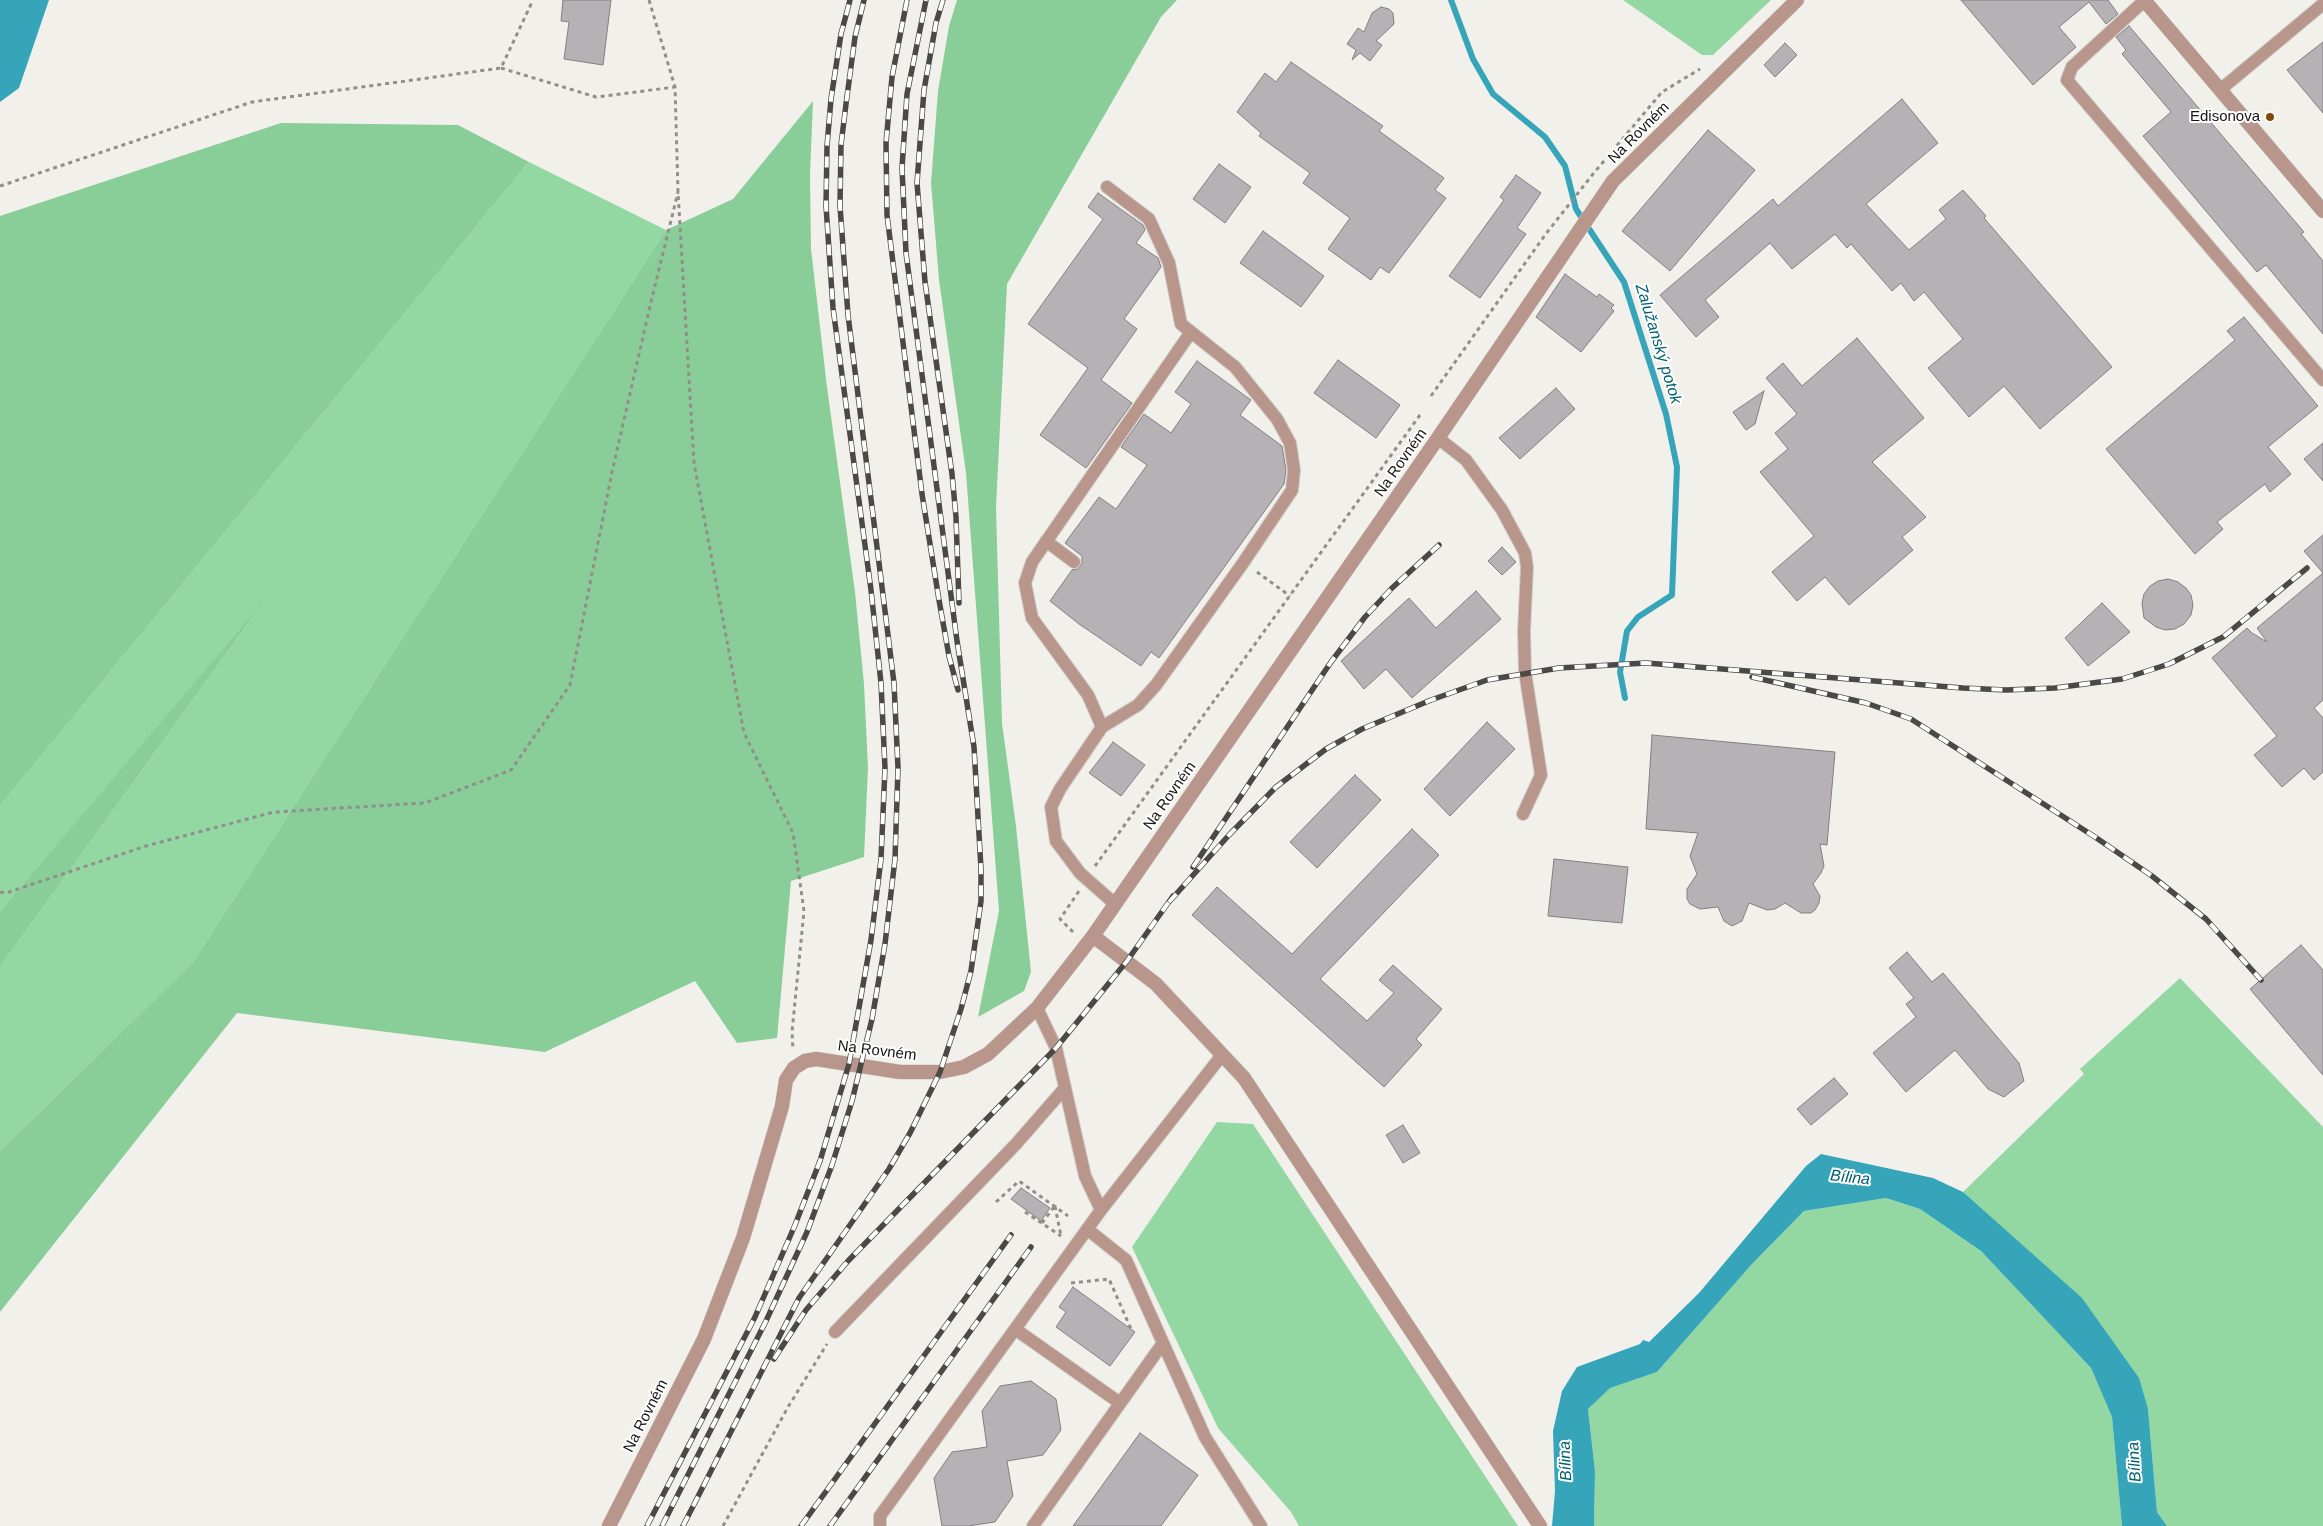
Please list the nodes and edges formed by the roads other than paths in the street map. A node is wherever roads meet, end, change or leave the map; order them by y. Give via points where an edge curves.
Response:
1 (1797, 0) edge
2 (2144, 0) edge
3 (2323, 4) edge
4 (2220, 90) junction
5 (1107, 187) dead end
6 (2323, 211) edge
7 (1190, 332) junction
8 (2323, 380) edge
9 (1438, 438) junction
10 (1046, 541) junction
11 (1074, 562) dead end
12 (1102, 727) junction
13 (1523, 814) dead end
14 (1115, 904) junction
15 (1093, 936) junction
16 (1037, 1008) junction
17 (1222, 1055) junction
18 (1064, 1089) junction
19 (1101, 1210) junction
20 (1087, 1229) junction
21 (1015, 1329) junction
22 (835, 1332) road end
23 (1163, 1343) junction
24 (1120, 1403) junction
25 (1539, 1524) edge
26 (609, 1526) edge
27 (880, 1526) edge
28 (1033, 1526) edge
29 (1261, 1526) edge

1 - 9 street, Na Rovném via 1613,181
2 - 4 street
2 - 8 lane via 2072,67 2067,80
3 - 4 lane
4 - 6 street
5 - 7 lane via 1149,219 1169,263 1181,324
7 - 10 lane
7 - 12 lane via 1235,367 1277,419 1290,443 1294,470 1292,490 1156,685 1138,705
9 - 13 lane via 1466,460 1502,510 1526,553 1525,672 1541,775
9 - 14 street, Na Rovném
10 - 11 lane
10 - 12 lane via 1032,562 1024,583 1032,618 1088,695
12 - 14 lane via 1060,788 1051,808 1056,841 1080,873
14 - 15 street, Na Rovném
15 - 16 street, Na Rovném
15 - 17 street via 1156,984
16 - 18 lane via 1056,1048
16 - 26 street, Na Rovném via 988,1054 964,1067 940,1072 900,1072 816,1059 794,1068 786,1080 782,1106 743,1238 704,1338
17 - 19 lane
17 - 25 street via 1249,1086
18 - 19 lane via 1085,1176
18 - 22 lane via 1016,1144
19 - 20 lane
20 - 21 lane
20 - 23 lane via 1126,1260
21 - 24 lane
21 - 27 lane via 880,1516
23 - 24 lane
23 - 29 lane via 1205,1437
24 - 28 lane

